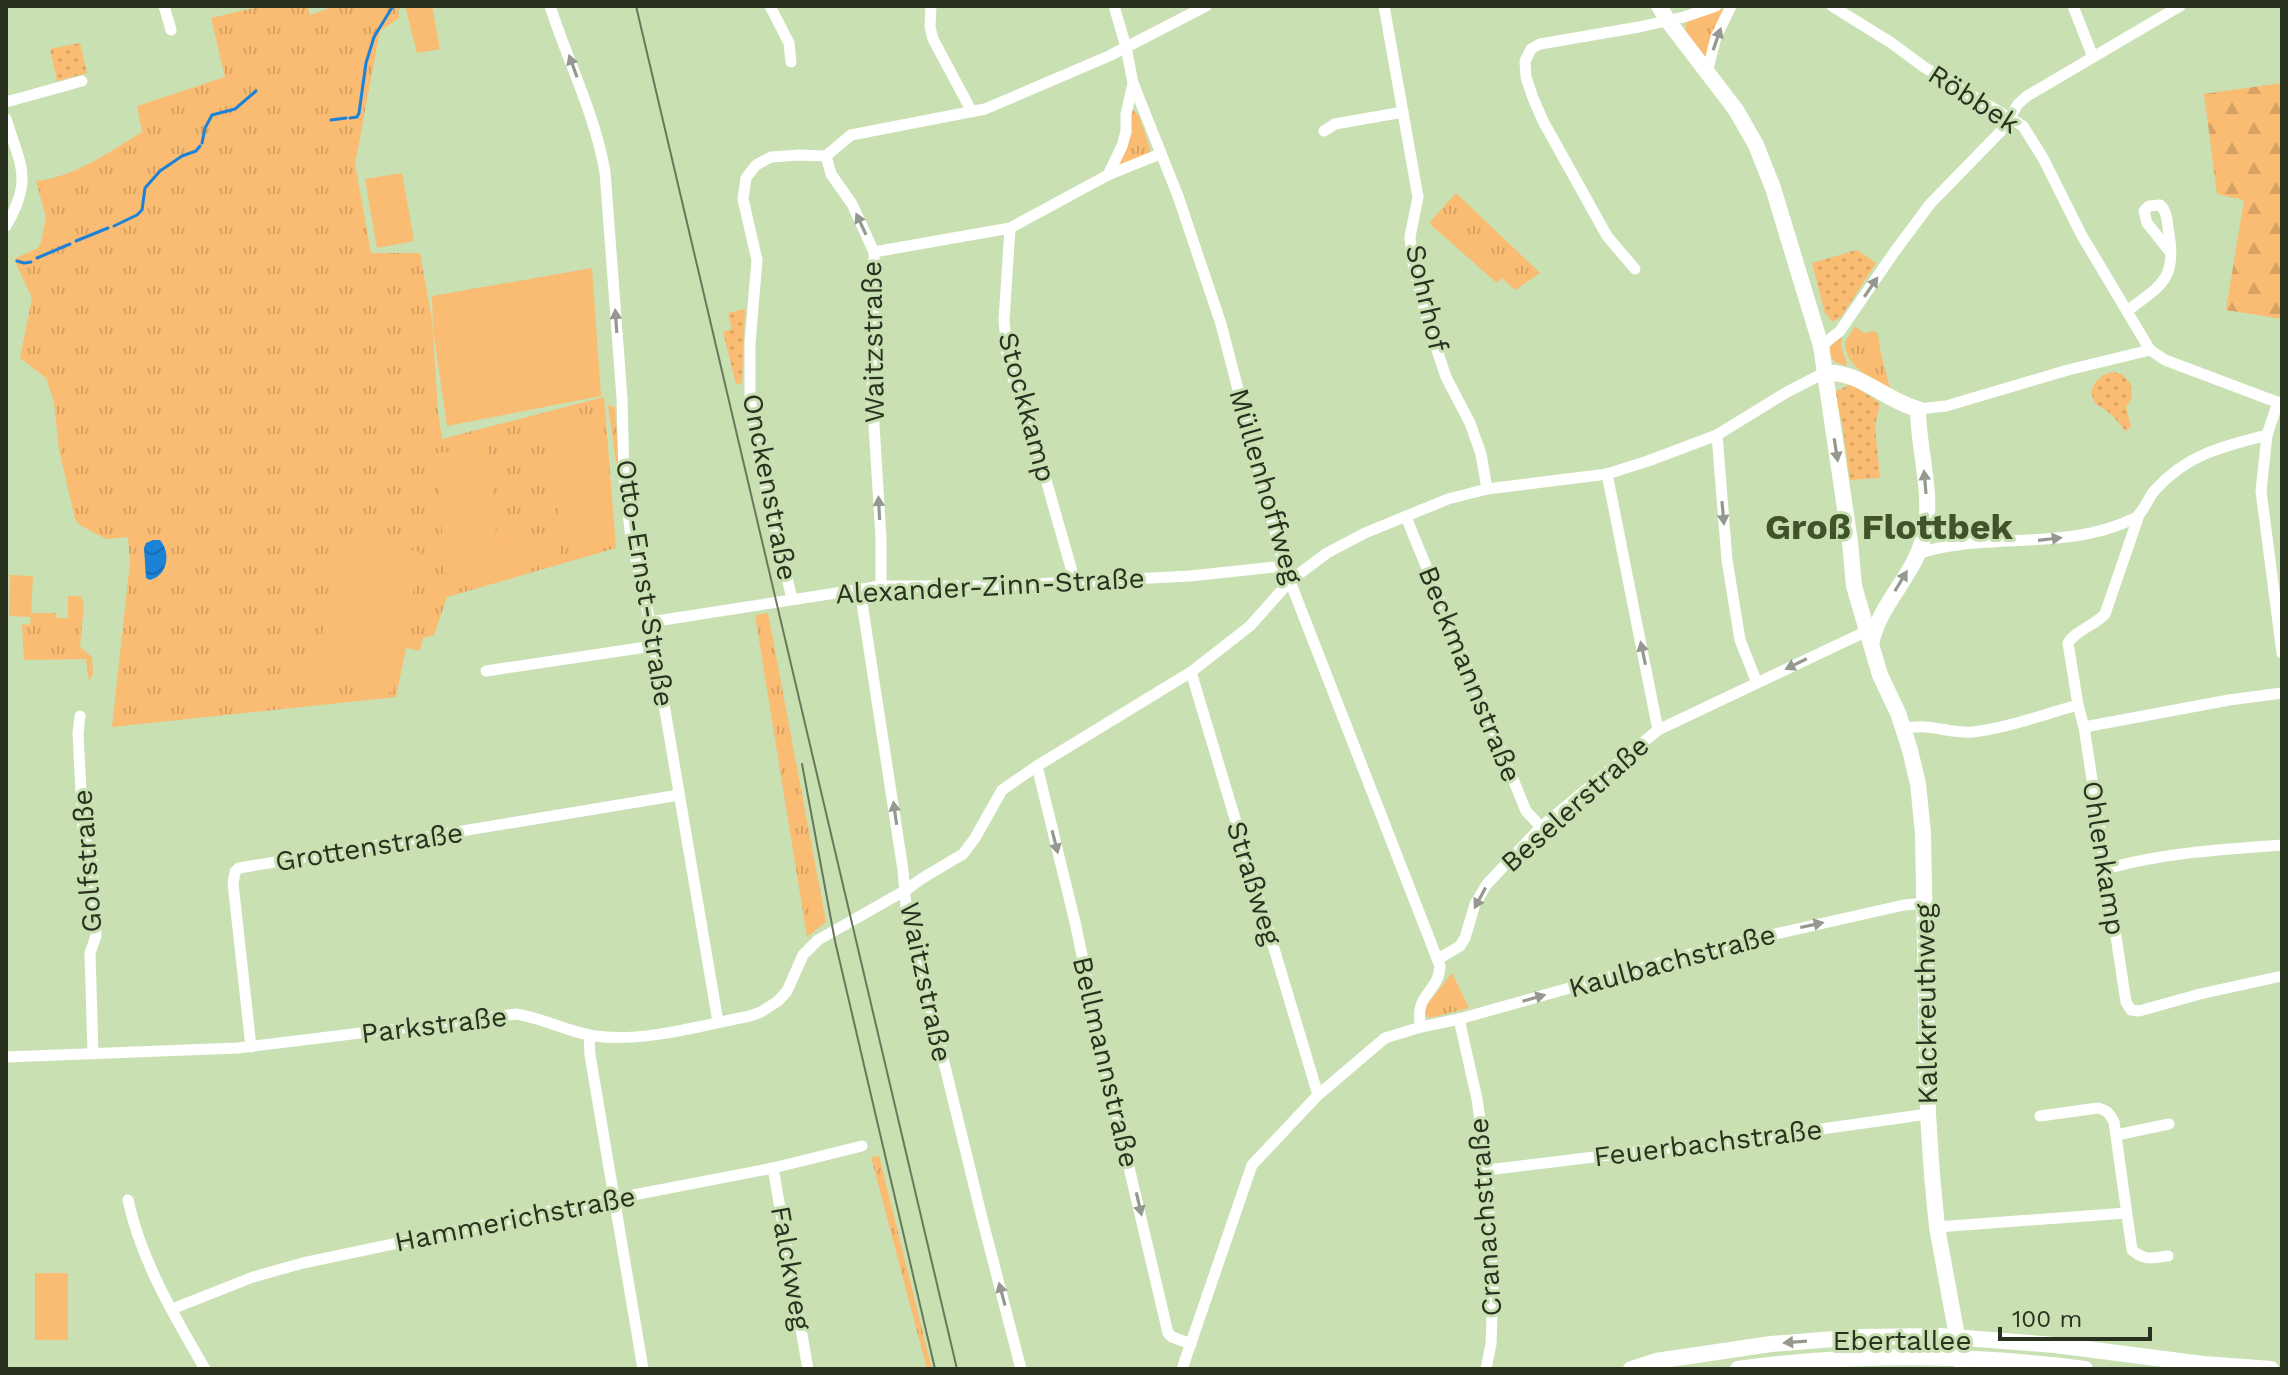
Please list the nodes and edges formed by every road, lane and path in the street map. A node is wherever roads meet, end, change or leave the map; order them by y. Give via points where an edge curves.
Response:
1 (164, 6) edge
2 (770, 6) edge
3 (931, 6) edge
4 (1114, 6) edge
5 (1206, 6) edge
6 (1384, 6) edge
7 (1716, 6) edge
8 (1731, 6) edge
9 (1832, 6) edge
10 (2073, 6) edge
11 (2180, 6) edge
12 (552, 12) edge
13 (1663, 14) edge
14 (171, 30) dead end
15 (1126, 47) junction
16 (2093, 57) junction
17 (791, 62) dead end
18 (1707, 73) junction
19 (82, 81) dead end
20 (1133, 83) junction
21 (6, 102) edge
22 (972, 112) junction
23 (1403, 112) junction
24 (2011, 117) junction
25 (6, 119) edge
26 (1324, 131) dead end
27 (1160, 154) junction
28 (826, 156) junction
29 (1108, 175) junction
30 (6, 226) edge
31 (1010, 228) junction
32 (874, 252) junction
33 (2171, 253) dead end
34 (1635, 269) dead end
35 (2127, 311) junction
36 (1821, 346) junction
37 (2150, 350) junction
38 (1824, 373) junction
39 (2280, 403) edge
40 (1918, 409) junction
41 (1717, 435) junction
42 (2267, 435) junction
43 (1607, 474) junction
44 (1487, 489) junction
45 (1406, 517) junction
46 (2138, 518) junction
47 (1917, 554) junction
48 (1284, 566) junction
49 (1291, 580) junction
50 (1075, 582) junction
51 (881, 586) junction
52 (860, 590) junction
53 (792, 599) junction
54 (1859, 603) junction
55 (1885, 607) junction
56 (650, 622) junction
57 (1869, 638) junction
58 (653, 646) junction
59 (2282, 653) edge
60 (486, 671) dead end
61 (1191, 672) junction
62 (1757, 683) junction
63 (2282, 693) edge
64 (2078, 705) junction
65 (80, 716) dead end
66 (2084, 727) junction
67 (1904, 729) junction
68 (1658, 730) junction
69 (1037, 766) junction
70 (679, 795) junction
71 (1541, 827) junction
72 (2282, 845) edge
73 (2106, 869) junction
74 (906, 890) junction
75 (1925, 903) junction
76 (1438, 959) junction
77 (2282, 976) edge
78 (1459, 1019) junction
79 (718, 1022) junction
80 (1421, 1027) junction
81 (589, 1035) junction
82 (251, 1047) junction
83 (93, 1053) junction
84 (6, 1057) edge
85 (1318, 1095) junction
86 (1928, 1114) junction
87 (2040, 1116) dead end
88 (2169, 1124) dead end
89 (2116, 1135) junction
90 (862, 1146) dead end
91 (773, 1168) junction
92 (1487, 1170) junction
93 (614, 1199) junction
94 (128, 1200) dead end
95 (2126, 1213) junction
96 (1937, 1227) junction
97 (2168, 1256) dead end
98 (172, 1309) junction
99 (1957, 1337) junction
100 (1191, 1344) junction
101 (1962, 1364) edge
102 (639, 1368) edge
103 (205, 1369) edge
104 (808, 1369) edge
105 (1021, 1369) edge
106 (1182, 1369) edge
107 (1486, 1369) edge
108 (1631, 1369) edge
109 (1738, 1369) edge
110 (2085, 1369) edge
111 (2271, 1369) edge

1 - 14 street
2 - 17 street via 789,43
3 - 22 street via 933,39
4 - 15 street, Müllenhoffweg
5 - 15 street
6 - 23 street, Sohrhof
7 - 13 street
18 -> 8 street
9 - 24 street, Röbbek
10 - 16 street
11 - 16 street
56 -> 12 street, Otto-Ernst-Straße via 624,478 605,172 594,121
13 - 18 street, Kalckreuthweg
13 - 34 street via 1550,42 1531,49 1525,61 1528,86 1543,121 1607,236
15 - 20 street, Müllenhoffweg
15 - 22 street
16 - 24 street via 2027,96
18 - 36 street, Kalckreuthweg via 1746,126 1765,166
19 - 21 street
20 - 27 street, Müllenhoffweg
20 - 29 street via 1126,132
22 - 28 street via 851,135
23 - 26 street via 1335,124
23 - 44 street, Sohrhof via 1418,197 1410,237 1413,264 1446,377 1481,454
24 - 35 street, Röbbek via 2043,158
36 -> 24 street via 1840,331 1930,204
25 - 30 street via 23,181
27 - 29 street
27 - 48 street, Müllenhoffweg via 1221,324
32 -> 28 street, Waitzstraße
28 - 53 street, Onckenstraße via 771,157 746,178 743,199 757,260 750,396
29 - 31 street
31 - 32 street
31 - 50 street, Stockkamp via 1007,356
51 -> 32 street, Waitzstraße via 872,392
33 - 35 street via 2164,282
35 - 37 street, Röbbek
36 - 38 street, Kalckreuthweg
37 - 39 street
37 - 40 street
38 - 40 street via 1848,376
38 - 41 street, Parkstraße
38 -> 54 street, Kalckreuthweg
39 - 42 street
47 -> 40 street via 1926,499
41 - 43 street, Parkstraße
41 -> 62 street via 1727,560 1740,640
42 - 46 street via 2200,454 2155,490
42 - 59 street via 2261,491
43 - 44 street, Parkstraße
68 -> 43 street
44 - 45 street, Parkstraße
45 - 49 street, Parkstraße via 1327,553
45 - 71 street, Beckmannstraße via 1526,811
47 -> 46 street via 2094,533
46 - 64 street, Ohlenkamp via 2105,614 2069,641
55 -> 47 street
48 - 49 street, Müllenhoffweg
48 - 50 street, Alexander-Zinn-Straße
49 - 61 street, Parkstraße via 1250,626
49 - 76 street, Müllenhoffweg
50 - 51 street, Alexander-Zinn-Straße
51 - 52 street, Alexander-Zinn-Straße
52 - 53 street, Alexander-Zinn-Straße
74 -> 52 street, Waitzstraße
53 - 56 street, Alexander-Zinn-Straße
54 - 55 street
54 - 57 street, Kalckreuthweg
55 - 57 street
56 - 58 street, Otto-Ernst-Straße
57 -> 62 street, Beselerstraße
57 - 67 street, Kalckreuthweg
58 - 60 street
58 - 70 street, Otto-Ernst-Straße
61 - 69 street, Parkstraße
61 - 85 street, Straßweg
62 - 68 street, Beselerstraße
63 - 66 street
64 - 66 street, Ohlenkamp
64 - 67 street via 1976,732 1921,725
65 - 83 street, Golfstraße via 83,831 92,860 96,936 90,953
66 - 73 street, Ohlenkamp
67 - 75 street, Kalckreuthweg via 1921,811
68 - 71 street, Beselerstraße
69 - 74 street, Parkstraße via 1002,790 963,854
69 -> 100 street, Bellmannstraße via 1168,1333
70 - 79 street, Otto-Ernst-Straße
70 - 82 street, Grottenstraße via 239,868 233,883
71 -> 76 street, Beselerstraße via 1487,884 1460,946
72 - 73 street
73 - 77 street, Ohlenkamp via 2131,1010
74 - 79 street, Parkstraße via 812,945 778,1001 750,1016
105 -> 74 street, Waitzstraße via 908,918
78 -> 75 street, Kaulbachstraße via 1709,949
75 - 86 street, Kalckreuthweg
76 - 80 street via 1438,979 1422,1001
78 - 80 street, Kaulbachstraße
78 - 92 street, Cranachstraße
79 - 81 street, Parkstraße via 628,1038
80 - 85 street via 1385,1038
81 - 82 street, Parkstraße via 528,1016 503,1015
81 - 93 street
82 - 83 street, Parkstraße
83 - 84 street, Parkstraße
85 - 100 street via 1252,1165
86 - 92 street, Feuerbachstraße
86 - 96 street, Kalckreuthweg
87 - 89 street via 2098,1108 2110,1115
88 - 89 street
89 - 95 street
90 - 91 street, Hammerichstraße
91 - 93 street, Hammerichstraße
91 - 104 street, Falckweg
92 - 107 street, Cranachstraße via 1493,1286
93 - 98 street, Hammerichstraße via 303,1263
93 - 102 street
94 - 98 street via 149,1266
95 - 96 street
95 - 97 street via 2132,1250 2140,1257
96 - 99 street, Kalckreuthweg
98 - 103 street
99 - 101 street, Kalckreuthweg
99 -> 108 street, Ebertallee via 1771,1344
99 - 111 street, Ebertallee
100 - 106 street
101 - 109 street, Ebertallee via 1862,1357
101 - 110 street, Ebertallee

